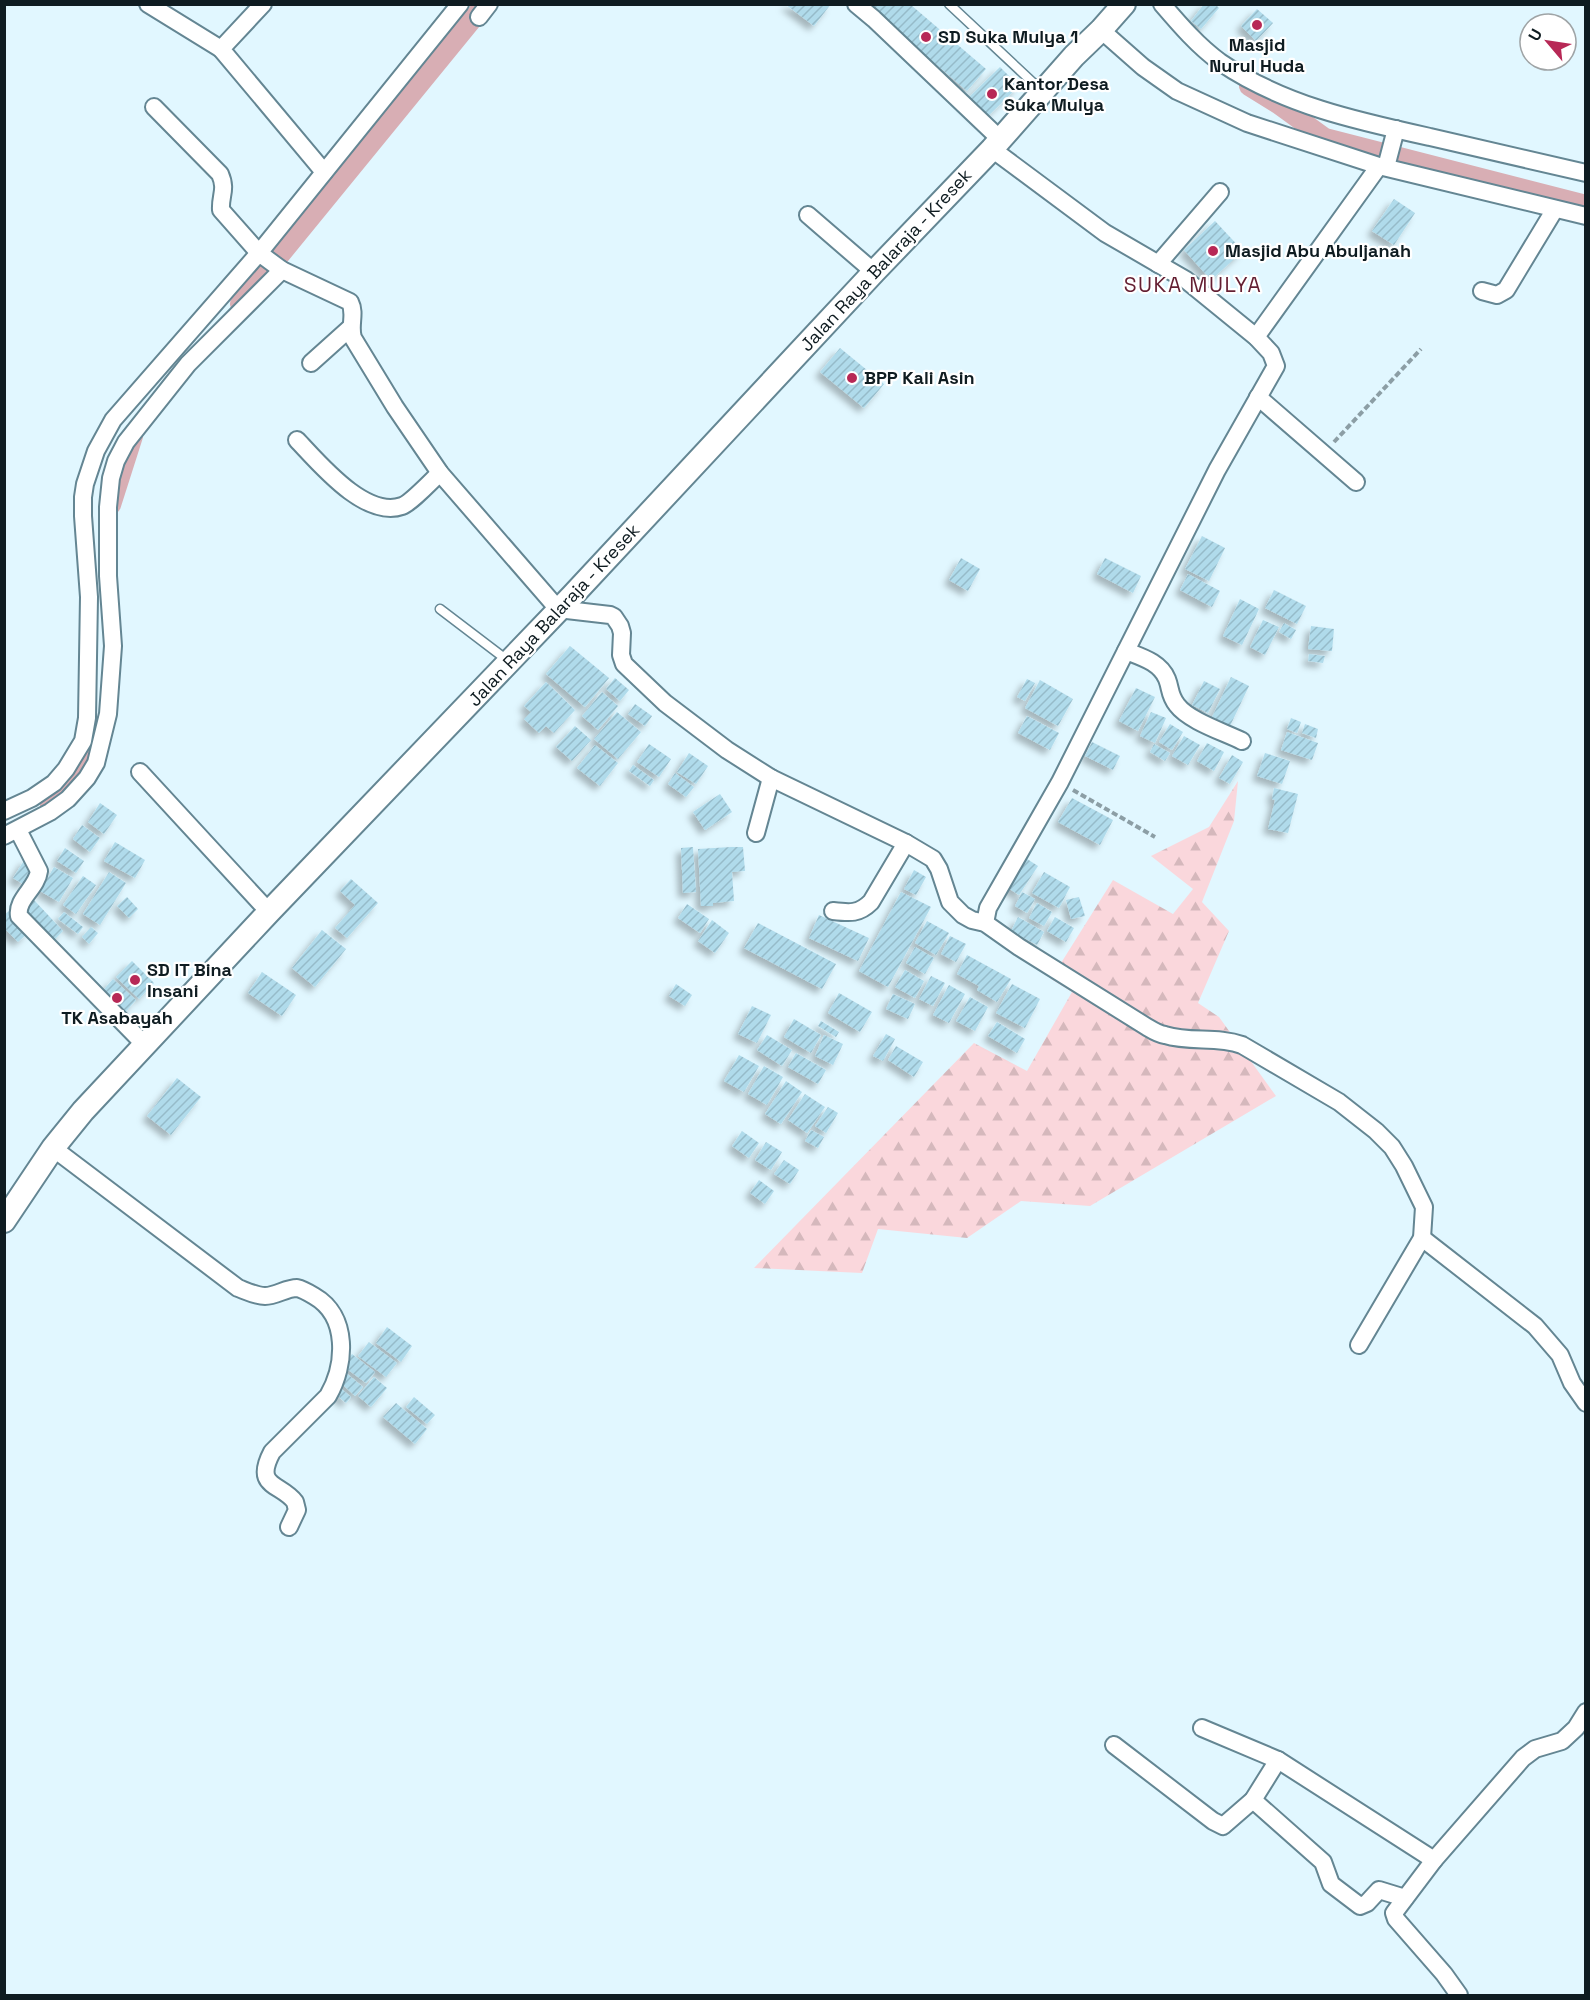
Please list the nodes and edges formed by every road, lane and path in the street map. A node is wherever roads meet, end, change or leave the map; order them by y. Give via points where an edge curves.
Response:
1 (147, 4) edge
2 (263, 4) edge
3 (460, 4) edge
4 (856, 4) edge
5 (950, 4) edge
6 (1162, 4) edge
7 (1112, 17) edge
8 (221, 49) junction
9 (1043, 92) junction
10 (154, 107) dead end
11 (1395, 136) junction
12 (996, 144) junction
13 (1384, 164) junction
14 (324, 172) junction
15 (1586, 172) edge
16 (1220, 192) dead end
17 (1555, 208) junction
18 (808, 215) dead end
19 (1586, 216) edge
20 (271, 261) junction
21 (1158, 264) junction
22 (873, 272) junction
23 (1482, 291) dead end
24 (350, 328) junction
25 (1256, 337) junction
26 (1421, 349) dead end
27 (311, 363) dead end
28 (1258, 397) junction
29 (297, 440) dead end
30 (1324, 454) junction
31 (440, 473) junction
32 (1356, 482) dead end
33 (440, 609) dead end
34 (558, 609) junction
35 (1126, 651) junction
36 (510, 662) junction
37 (1242, 741) dead end
38 (140, 772) dead end
39 (771, 778) junction
40 (1060, 782) junction
41 (4, 811) edge
42 (11, 833) edge
43 (756, 833) dead end
44 (1155, 837) dead end
45 (906, 843) junction
46 (833, 911) dead end
47 (269, 912) junction
48 (985, 923) junction
49 (145, 1044) junction
50 (53, 1148) junction
51 (4, 1221) edge
52 (1422, 1238) junction
53 (1359, 1345) dead end
54 (1586, 1403) edge
55 (289, 1527) dead end
56 (1586, 1712) edge
57 (1202, 1728) dead end
58 (1114, 1745) dead end
59 (1278, 1760) junction
60 (1253, 1800) junction
61 (1434, 1860) junction
62 (1405, 1898) junction
63 (1459, 1995) edge

1 - 8 street
2 - 8 street
3 - 14 street
4 - 12 street
5 - 9 lane
6 - 11 street via 1204,49 1244,76 1278,94
7 - 9 street, Jalan Raya Balaraja - Kresek
7 - 13 street via 1143,68 1177,91 1267,130
8 - 14 street
9 - 12 street, Jalan Raya Balaraja - Kresek
10 - 20 street via 220,174 224,186 221,210
11 - 13 street
11 - 15 street
12 - 21 street via 1105,233
12 - 22 street, Jalan Raya Balaraja - Kresek
13 - 17 street
13 - 25 street
14 - 20 street
16 - 21 street
17 - 19 street
17 - 23 street via 1506,290 1497,295
18 - 22 street
20 - 24 street via 304,282 348,300 353,311
20 - 41 street via 113,420 96,451 83,497 89,608 83,741 54,783
20 - 42 street via 126,442 116,461 108,507 112,646 102,744 87,778 68,799
21 - 25 street via 1186,280
22 - 34 street, Jalan Raya Balaraja - Kresek
24 - 27 street
24 - 31 street via 395,407
25 - 28 street via 1271,353 1276,366
26 - 30 path
28 - 30 street
28 - 35 street
29 - 31 street via 348,490 378,506 404,506
30 - 32 street
31 - 34 street
33 - 36 lane
34 - 36 street, Jalan Raya Balaraja - Kresek
34 - 39 street via 614,617 622,633 621,660 628,670 727,750
35 - 37 street via 1156,664 1178,706
35 - 40 street
36 - 47 street, Jalan Raya Balaraja - Kresek
38 - 47 street
39 - 43 street
39 - 45 street
40 - 44 path
40 - 48 street via 988,908
42 - 49 street via 39,870 19,906 19,916
45 - 46 street via 872,902 853,913
45 - 48 street via 933,859 950,902 972,920
47 - 49 street, Jalan Raya Balaraja - Kresek
48 - 52 street via 1147,1027 1182,1039 1227,1040 1242,1045 1339,1102 1376,1131 1404,1166 1424,1207
49 - 50 street, Jalan Raya Balaraja - Kresek
50 - 51 street, Jalan Raya Balaraja - Kresek
50 - 55 street via 238,1288 264,1296 298,1288 331,1309 342,1345 333,1387 272,1452 266,1464 272,1484 294,1499 297,1510
52 - 53 street
52 - 54 street via 1535,1326 1560,1355
56 - 61 street via 1562,1741 1535,1749 1523,1758
57 - 59 street
58 - 60 street via 1223,1826
59 - 60 street
59 - 61 street
60 - 62 street via 1323,1862 1331,1884 1360,1905 1379,1890
61 - 62 street
62 - 63 street via 1394,1917

